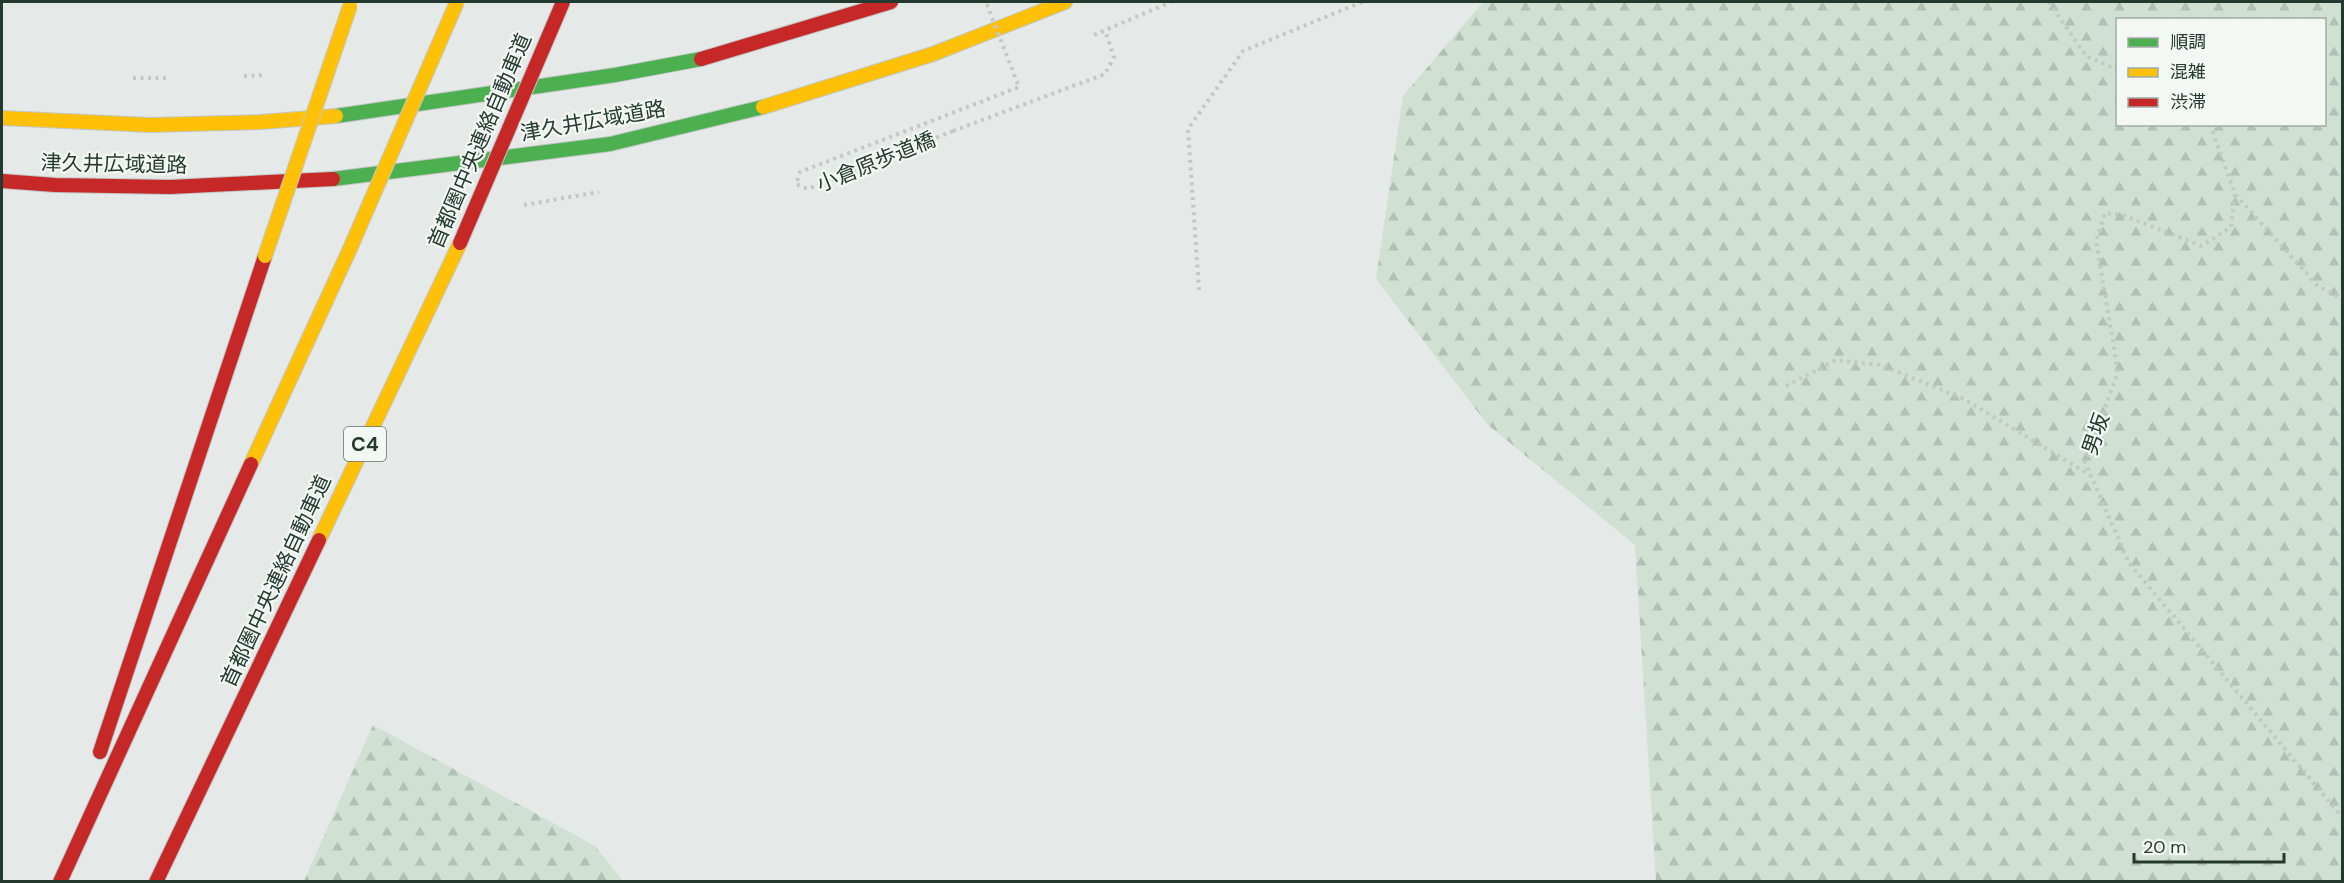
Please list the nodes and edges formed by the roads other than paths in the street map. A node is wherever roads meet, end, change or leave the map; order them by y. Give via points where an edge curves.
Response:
1 (351, 2) edge
2 (457, 2) edge
3 (563, 2) edge
4 (891, 2) edge
5 (1065, 2) edge
6 (2, 118) edge
7 (2, 181) edge
8 (58, 882) edge
9 (156, 882) edge

1 - 8 main road, bridge
2 - 8 main road, bridge via 349,251
3 - 9 main road, 首都圏中央連絡自動車道 / C4, bridge via 460,243
4 - 6 main road, 津久井広域道路 via 699,60 351,115 150,125
5 - 7 main road, 津久井広域道路 via 933,54 826,88 727,117 610,144 326,180 170,187

